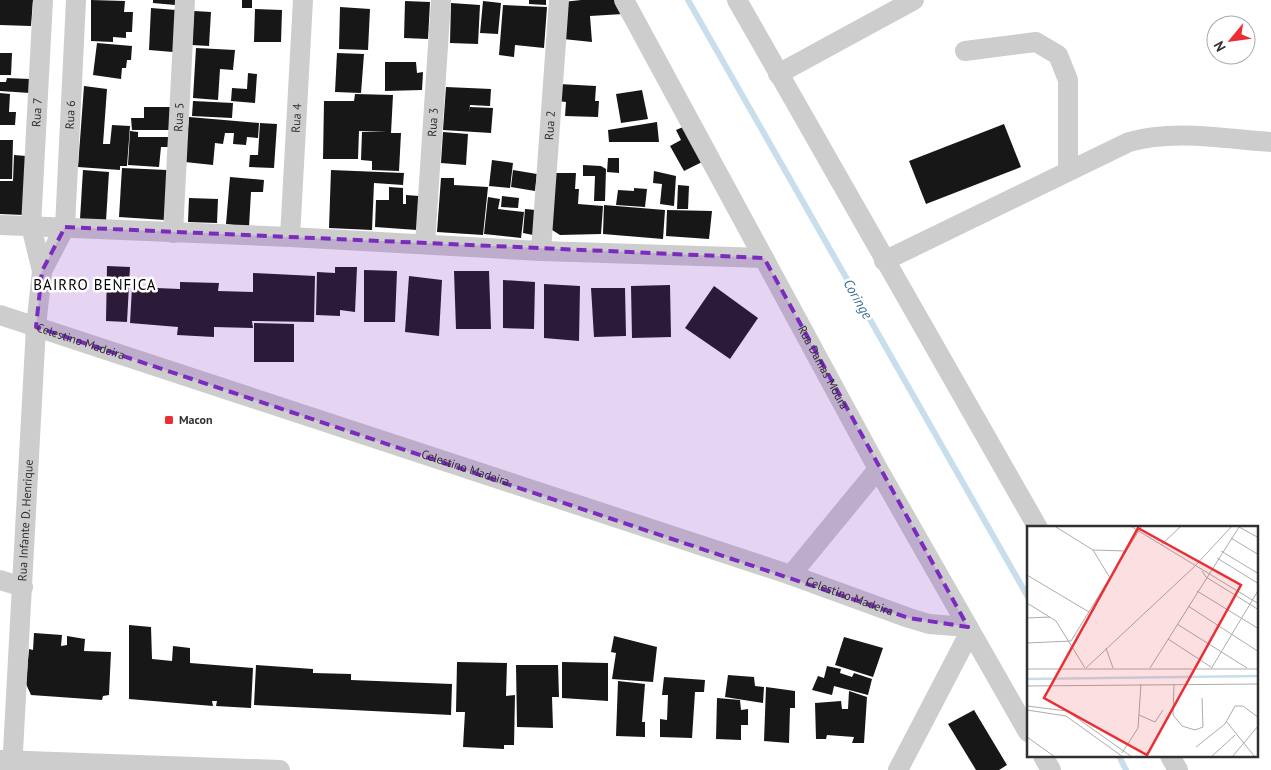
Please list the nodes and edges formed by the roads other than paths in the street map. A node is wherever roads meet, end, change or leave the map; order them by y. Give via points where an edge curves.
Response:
1 (43, 0) edge
2 (76, 0) edge
3 (185, 0) edge
4 (304, 0) edge
5 (441, 0) edge
6 (559, 0) edge
7 (624, 0) edge
8 (737, 0) edge
9 (914, 0) edge
10 (965, 51) dead end
11 (778, 74) junction
12 (1271, 142) edge
13 (1068, 171) junction
14 (0, 225) edge
15 (31, 226) junction
16 (66, 228) junction
17 (173, 233) junction
18 (290, 237) junction
19 (425, 244) junction
20 (541, 251) junction
21 (764, 258) junction
22 (884, 261) junction
23 (42, 271) junction
24 (0, 316) edge
25 (36, 326) junction
26 (878, 469) junction
27 (1037, 526) edge
28 (790, 575) junction
29 (0, 580) edge
30 (22, 587) junction
31 (969, 629) junction
32 (1027, 730) edge
33 (1044, 758) edge
34 (1171, 758) edge
35 (8, 764) edge
36 (169, 768) edge
37 (280, 770) edge
38 (898, 770) edge
39 (1051, 770) edge
40 (1178, 770) edge

1 - 15 street, Rua 7
2 - 16 street, Rua 6
3 - 17 street, Rua 5
4 - 18 street, Rua 4
5 - 19 street, Rua 3
6 - 20 street, Rua 2
7 - 21 street, Rua Damas Moura
8 - 11 street
9 - 11 street
10 - 13 street via 1036,42 1058,55 1068,80
11 - 22 street
12 - 13 street via 1147,137 1129,142
13 - 22 street
14 - 15 street
15 - 16 street
15 - 23 street, Rua 7
16 - 17 street
16 - 23 street
17 - 18 street
18 - 19 street
19 - 20 street
20 - 21 street
21 - 26 street, Rua Damas Moura
22 - 27 street
23 - 25 street, Rua Infante D. Henrique
24 - 25 street, Celestino Madeira
25 - 28 street, Celestino Madeira
25 - 30 street, Rua Infante D. Henrique
26 - 28 street
26 - 31 street, Rua Damas Moura
28 - 31 street, Celestino Madeira via 929,624
29 - 30 street
30 - 35 street, Rua Infante D. Henrique
31 - 32 street, Rua Damas Moura
31 - 38 street
33 - 39 street
34 - 40 street
35 - 36 street
36 - 37 street

